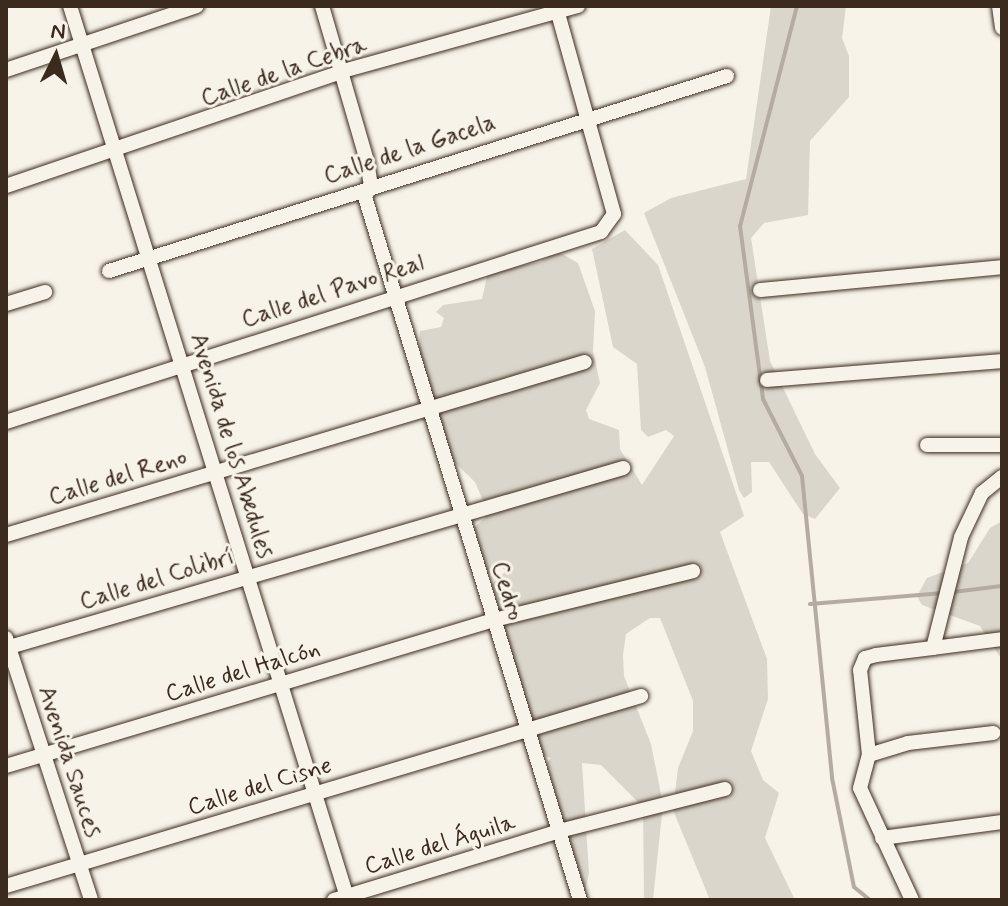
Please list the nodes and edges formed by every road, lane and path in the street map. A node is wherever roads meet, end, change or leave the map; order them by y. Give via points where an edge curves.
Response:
1 (70, 6) edge
2 (197, 6) edge
3 (322, 6) edge
4 (578, 6) edge
5 (999, 6) edge
6 (557, 9) edge
7 (1002, 28) edge
8 (84, 45) junction
9 (6, 70) edge
10 (343, 71) junction
11 (727, 76) dead end
12 (584, 117) junction
13 (119, 152) junction
14 (371, 185) junction
15 (6, 186) edge
16 (152, 258) junction
17 (1002, 267) edge
18 (109, 271) dead end
19 (760, 290) dead end
20 (45, 292) dead end
21 (395, 294) junction
22 (6, 304) edge
23 (1002, 361) edge
24 (585, 362) dead end
25 (183, 363) junction
26 (767, 380) dead end
27 (427, 407) junction
28 (6, 422) edge
29 (927, 445) dead end
30 (1002, 445) edge
31 (623, 468) dead end
32 (215, 472) junction
33 (1002, 477) edge
34 (459, 513) junction
35 (6, 535) edge
36 (693, 571) dead end
37 (247, 576) junction
38 (494, 620) junction
39 (1002, 639) edge
40 (7, 644) edge
41 (933, 648) junction
42 (280, 684) junction
43 (641, 696) dead end
44 (528, 730) junction
45 (993, 733) dead end
46 (44, 754) junction
47 (869, 755) junction
48 (6, 766) edge
49 (725, 789) dead end
50 (316, 793) junction
51 (1002, 822) edge
52 (559, 831) junction
53 (882, 838) junction
54 (79, 864) junction
55 (6, 886) edge
56 (343, 899) edge
57 (91, 900) edge
58 (580, 900) edge
59 (912, 900) edge

1 - 8 street, Avenida de los Abedules
2 - 8 street
3 - 10 street, Cedro
4 - 6 street, Calle de la Cebra
5 - 7 street
6 - 10 street, Calle de la Cebra
6 - 12 street
8 - 9 street
8 - 13 street, Avenida de los Abedules
10 - 13 street, Calle de la Cebra
10 - 14 street, Cedro
11 - 12 street, Calle de la Gacela
12 - 14 street, Calle de la Gacela
12 - 21 street, Calle del Pavo Real via 613,208 601,232
13 - 15 street, Calle de la Cebra
13 - 16 street, Avenida de los Abedules
14 - 16 street, Calle de la Gacela
14 - 21 street, Cedro via 365,197
16 - 18 street, Calle de la Gacela
16 - 25 street, Avenida de los Abedules
17 - 19 street
20 - 22 street
21 - 25 street, Calle del Pavo Real
21 - 27 street, Cedro
23 - 26 street
24 - 27 street, Calle del Reno
25 - 28 street, Calle del Pavo Real
25 - 32 street, Avenida de los Abedules
27 - 32 street, Calle del Reno
27 - 34 street, Cedro
29 - 30 street
31 - 34 street, Calle del Colibrí
32 - 35 street, Calle del Reno
32 - 37 street, Avenida de los Abedules
33 - 41 street via 982,493 961,537
34 - 37 street, Calle del Colibrí
34 - 38 street, Cedro
36 - 38 street, Calle del Halcón
37 - 40 street, Calle del Colibrí
37 - 42 street, Avenida de los Abedules
38 - 42 street, Calle del Halcón
38 - 44 street, Cedro
39 - 41 street
40 - 46 street, Avenida Sauces
41 - 47 street via 865,658 858,684
42 - 46 street, Calle del Halcón
42 - 50 street, Avenida de los Abedules
43 - 44 street, Calle del Cisne
44 - 50 street, Calle del Cisne
44 - 52 street, Cedro
45 - 47 street via 908,743
46 - 48 street, Calle del Halcón
46 - 54 street, Avenida Sauces
47 - 53 street via 860,788
49 - 52 street, Calle del Águila
50 - 54 street, Calle del Cisne
50 - 56 street, Avenida de los Abedules
51 - 53 street
52 - 56 street, Calle del Águila
52 - 58 street, Cedro
53 - 59 street
54 - 55 street, Calle del Cisne
54 - 57 street, Avenida Sauces

